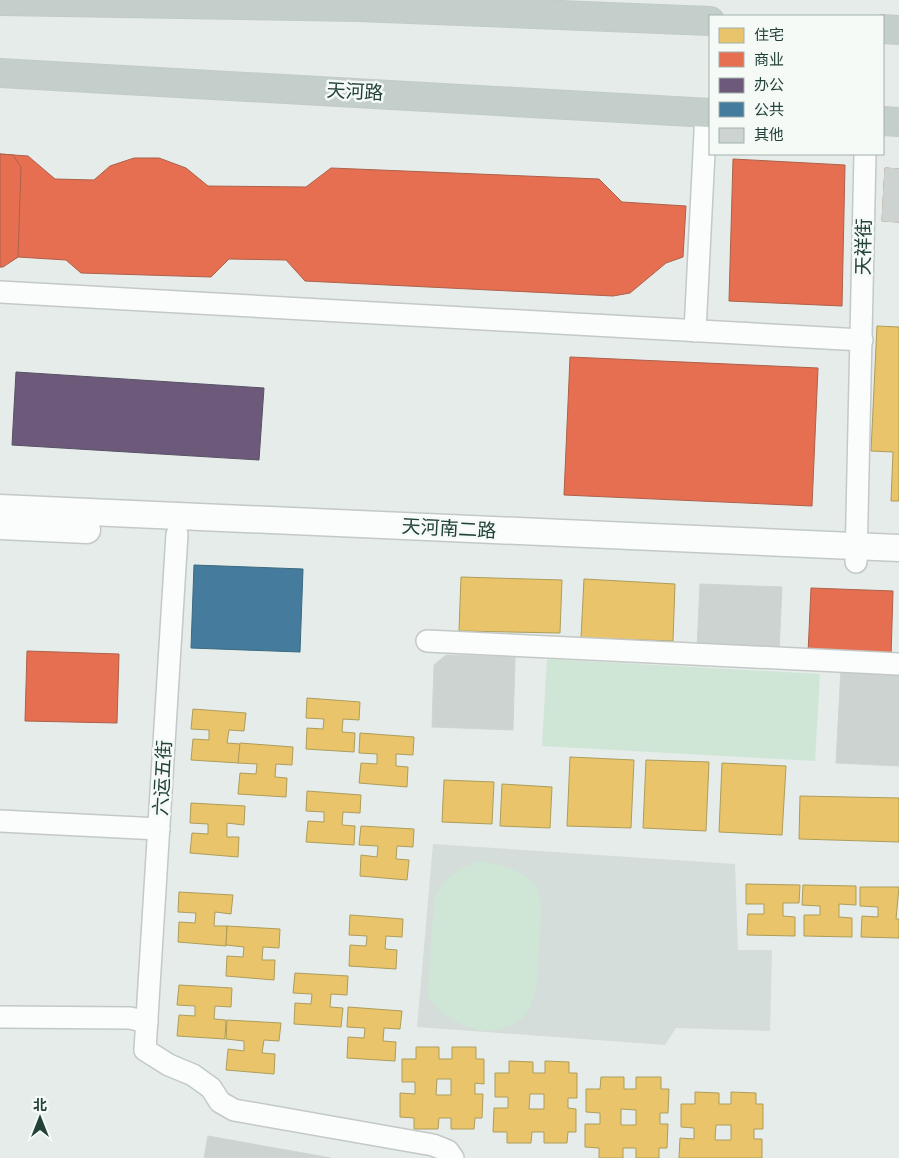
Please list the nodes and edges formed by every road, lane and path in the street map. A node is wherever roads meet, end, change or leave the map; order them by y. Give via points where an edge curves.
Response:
1 (58, 0) edge
2 (0, 1) edge
3 (456, 5) edge
4 (709, 22) edge
5 (884, 29) edge
6 (899, 30) edge
7 (0, 73) edge
8 (708, 113) edge
9 (884, 121) edge
10 (899, 122) edge
11 (865, 155) edge
12 (0, 292) edge
13 (695, 331) junction
14 (862, 340) junction
15 (0, 508) edge
16 (0, 526) edge
17 (177, 534) junction
18 (899, 548) edge
19 (856, 554) junction
20 (899, 564) edge
21 (427, 640) dead end
22 (899, 664) edge
23 (0, 821) edge
24 (159, 829) junction
25 (0, 1017) edge
26 (147, 1022) junction
27 (453, 1158) edge

1 - 2 highway
1 - 3 highway
3 - 4 highway
5 - 6 highway
7 - 8 highway, 天河路
8 - 13 street
9 - 10 highway
11 - 14 street, 天祥街
12 - 13 street
13 - 14 street
14 - 19 street, 天祥街
15 - 19 street, 天河南二路
16 - 17 street, 天河南二路
17 - 19 street, 天河南二路
17 - 24 street, 六运五街
18 - 19 street, 天河南二路
19 - 20 street, 天河南二路
21 - 22 street
23 - 24 street
24 - 26 street, 六运五街
25 - 26 street via 130,1018
26 - 27 street, 六运五街 via 145,1050 169,1066 192,1074 210,1088 220,1102 234,1110 433,1145 448,1151

